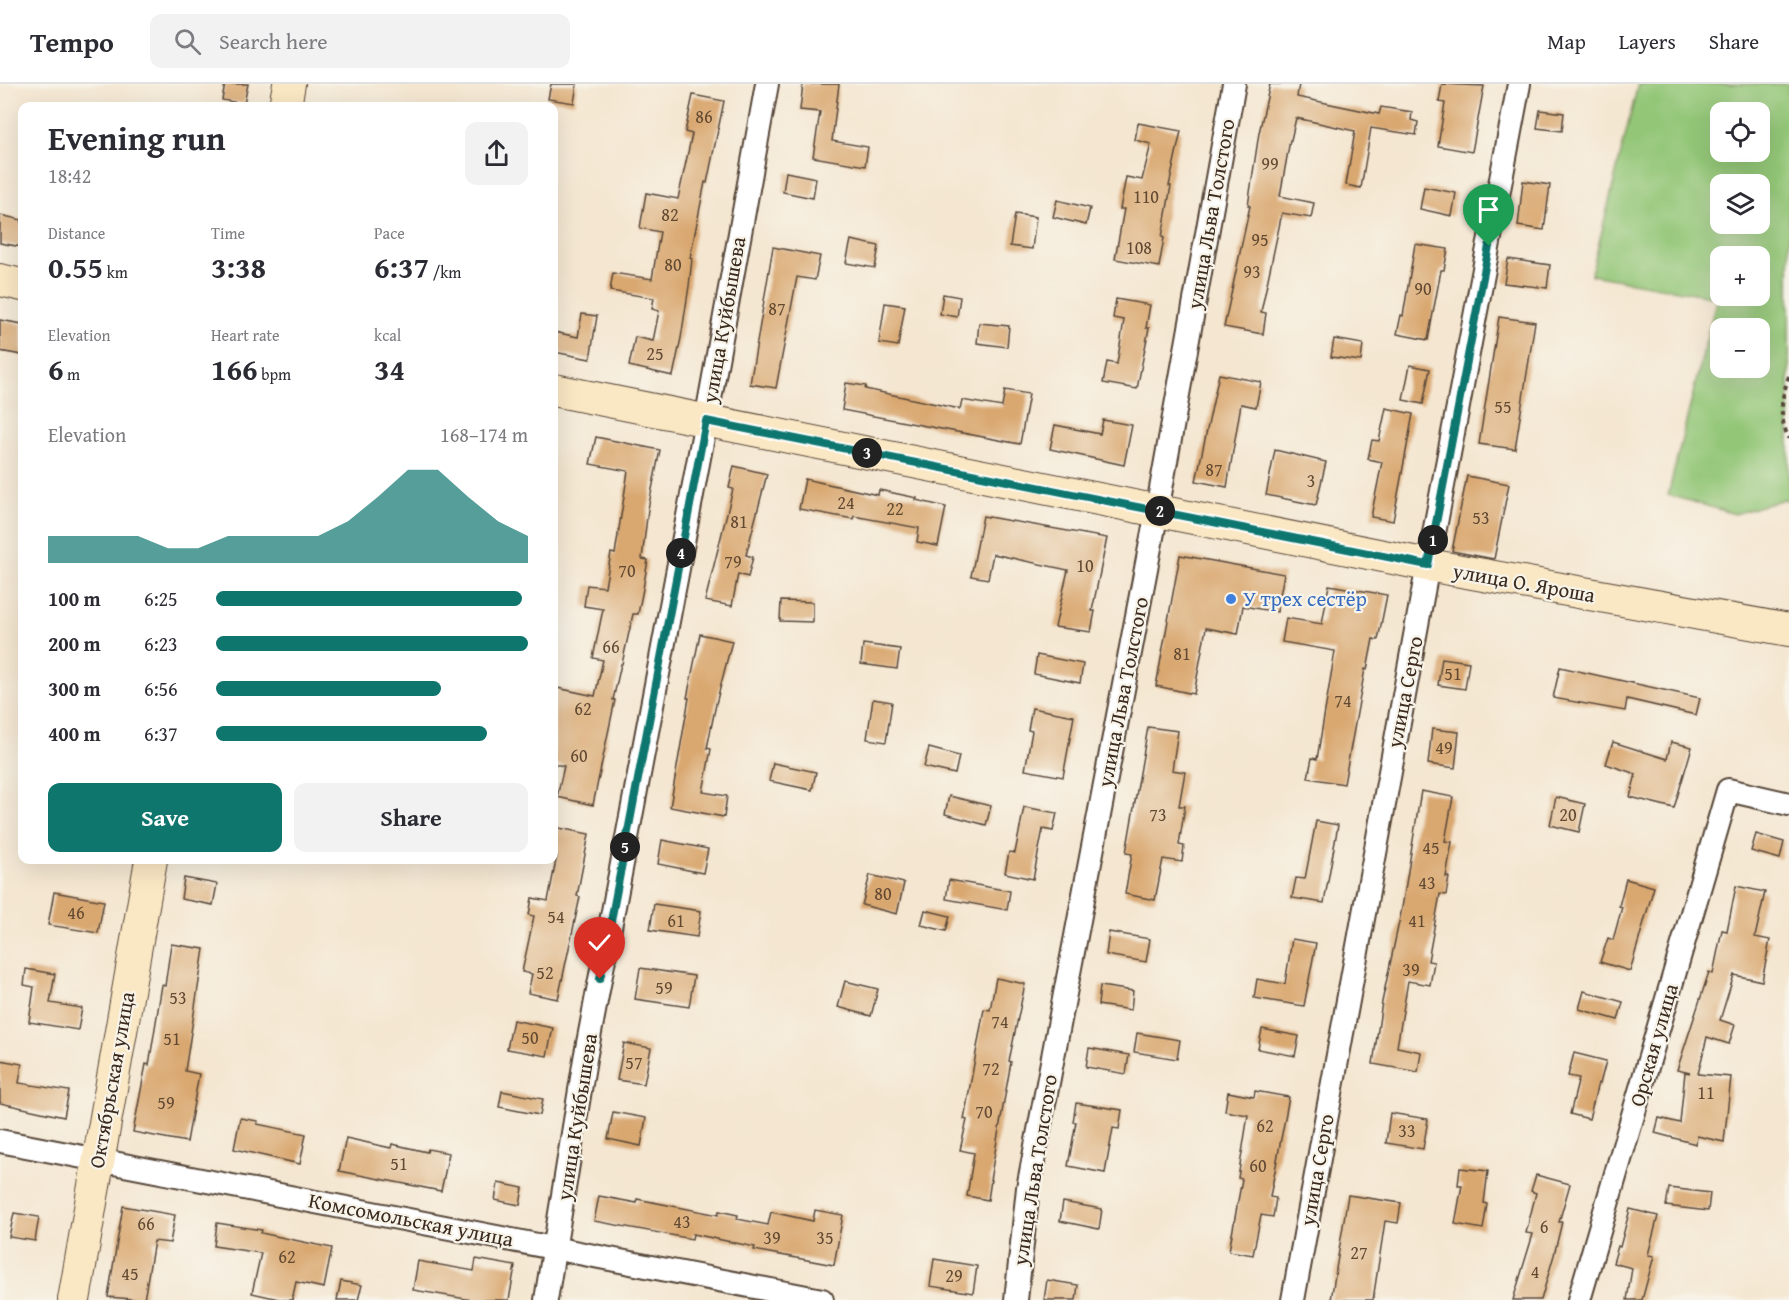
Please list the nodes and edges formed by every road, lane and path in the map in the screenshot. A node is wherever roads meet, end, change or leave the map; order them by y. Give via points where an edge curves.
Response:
1 (289, 84) edge
2 (767, 84) edge
3 (1234, 84) edge
4 (1519, 84) edge
5 (286, 102) edge
6 (0, 280) edge
7 (18, 284) edge
8 (1789, 376) edge
9 (558, 391) edge
10 (706, 421) junction
11 (1789, 439) edge
12 (1157, 511) junction
13 (1428, 565) junction
14 (1789, 630) edge
15 (1789, 804) edge
16 (150, 864) edge
17 (0, 1141) edge
18 (98, 1161) junction
19 (556, 1247) junction
20 (75, 1300) edge
21 (546, 1300) edge
22 (822, 1300) edge
23 (1016, 1300) edge
24 (1293, 1300) edge
25 (1579, 1300) edge

1 - 5 main road
2 - 10 street, улица Куйбышева
3 - 12 street, улица Льва Толстого
4 - 13 street, улица Серго
6 - 7 main road
8 - 11 path via 1782,396 1782,426
9 - 10 main road, улица О. Яроша
10 - 12 main road, улица О. Яроша
10 - 19 street, улица Куйбышева via 587,1048
12 - 13 main road, улица О. Яроша
12 - 23 street, улица Льва Толстого via 1028,1188
13 - 14 main road, улица О. Яроша
13 - 24 street, улица Серго
15 - 25 street, Орская улица via 1728,790
16 - 18 main road, Октябрьская улица
17 - 18 street, Комсомольская улица
18 - 19 street, Комсомольская улица
18 - 20 main road, Октябрьская улица
19 - 21 street, улица Куйбышева
19 - 22 street, Комсомольская улица

